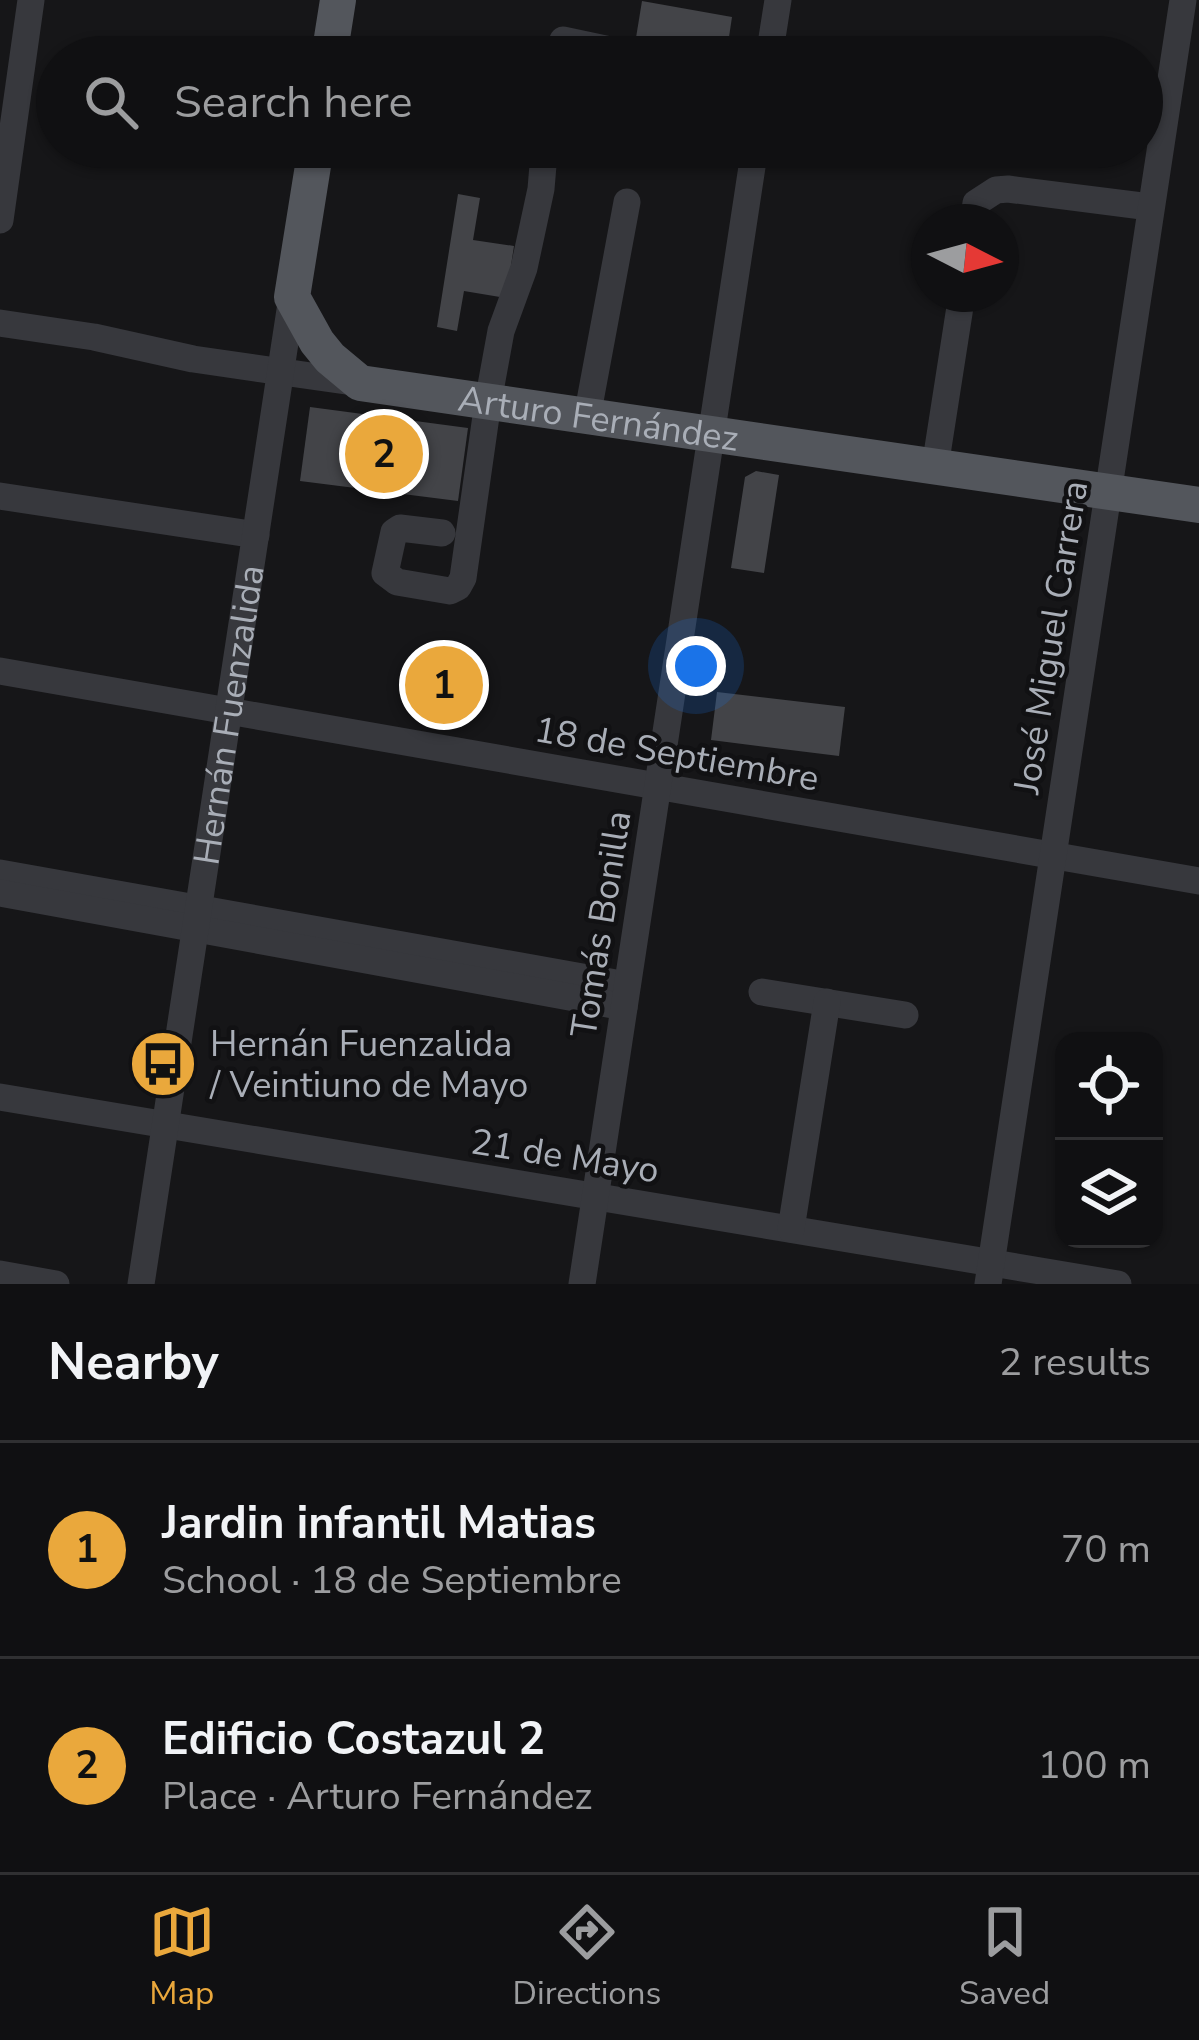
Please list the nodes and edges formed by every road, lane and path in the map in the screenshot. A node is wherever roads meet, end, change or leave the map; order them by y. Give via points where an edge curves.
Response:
1 (31, 0) edge
2 (338, 0) edge
3 (778, 0) edge
4 (1183, 0) edge
5 (332, 36) edge
6 (772, 36) edge
7 (1163, 125) edge
8 (313, 168) edge
9 (543, 168) edge
10 (752, 168) edge
11 (1156, 168) edge
12 (627, 202) dead end
13 (976, 204) edge
14 (1150, 207) junction
15 (0, 220) edge
16 (292, 298) junction
17 (959, 312) edge
18 (0, 323) edge
19 (281, 371) junction
20 (360, 383) junction
21 (488, 402) junction
22 (587, 417) junction
23 (710, 434) junction
24 (935, 466) junction
25 (1108, 492) junction
26 (0, 496) edge
27 (1199, 505) edge
28 (442, 532) dead end
29 (256, 536) junction
30 (0, 671) edge
31 (229, 712) junction
32 (657, 786) junction
33 (1053, 856) junction
34 (0, 873) edge
35 (1199, 881) edge
36 (0, 892) edge
37 (197, 918) junction
38 (762, 992) dead end
39 (625, 996) junction
40 (827, 1003) junction
41 (905, 1015) dead end
42 (0, 1096) edge
43 (166, 1124) junction
44 (595, 1196) junction
45 (791, 1229) junction
46 (989, 1273) edge
47 (0, 1274) edge
48 (56, 1284) edge
49 (141, 1284) edge
50 (582, 1284) edge
51 (1118, 1284) edge

1 - 15 street
2 - 5 main road
3 - 6 street
4 - 7 street, José Miguel Carrera
8 - 16 main road, Hernán Fuenzalida
9 - 21 street
10 - 23 street, Tomás Bonilla
11 - 14 street, José Miguel Carrera
12 - 22 street
13 - 14 street via 1008,189
14 - 25 street, José Miguel Carrera
16 - 19 street, Hernán Fuenzalida
16 - 20 main road via 316,342
17 - 24 street
18 - 19 street, Arturo Fernández
19 - 20 street, Arturo Fernández
19 - 29 street, Hernán Fuenzalida
20 - 21 main road, Arturo Fernández
21 - 22 main road, Arturo Fernández
21 - 28 street via 463,578 450,592 386,573 394,532
22 - 23 main road, Arturo Fernández
23 - 24 main road, Arturo Fernández
23 - 32 street, Tomás Bonilla
24 - 25 main road, Arturo Fernández
25 - 27 main road, Arturo Fernández
25 - 33 street, José Miguel Carrera
26 - 29 street
29 - 31 street, Hernán Fuenzalida
30 - 31 street, 18 de Septiembre
31 - 32 street, 18 de Septiembre
31 - 37 street, Hernán Fuenzalida
32 - 33 street, 18 de Septiembre
32 - 39 street, Tomás Bonilla
33 - 35 street, 18 de Septiembre
33 - 46 street, José Miguel Carrera
34 - 37 street
36 - 37 street
37 - 39 street
37 - 43 street, Hernán Fuenzalida
38 - 40 street
39 - 44 street, Tomás Bonilla
40 - 41 street
40 - 45 street
42 - 43 street, 21 de Mayo
43 - 44 street, 21 de Mayo
43 - 49 street, Hernán Fuenzalida
44 - 45 street, 21 de Mayo
44 - 50 street, Tomás Bonilla
45 - 46 street, 21 de Mayo
46 - 51 street, 21 de Mayo
47 - 48 street

